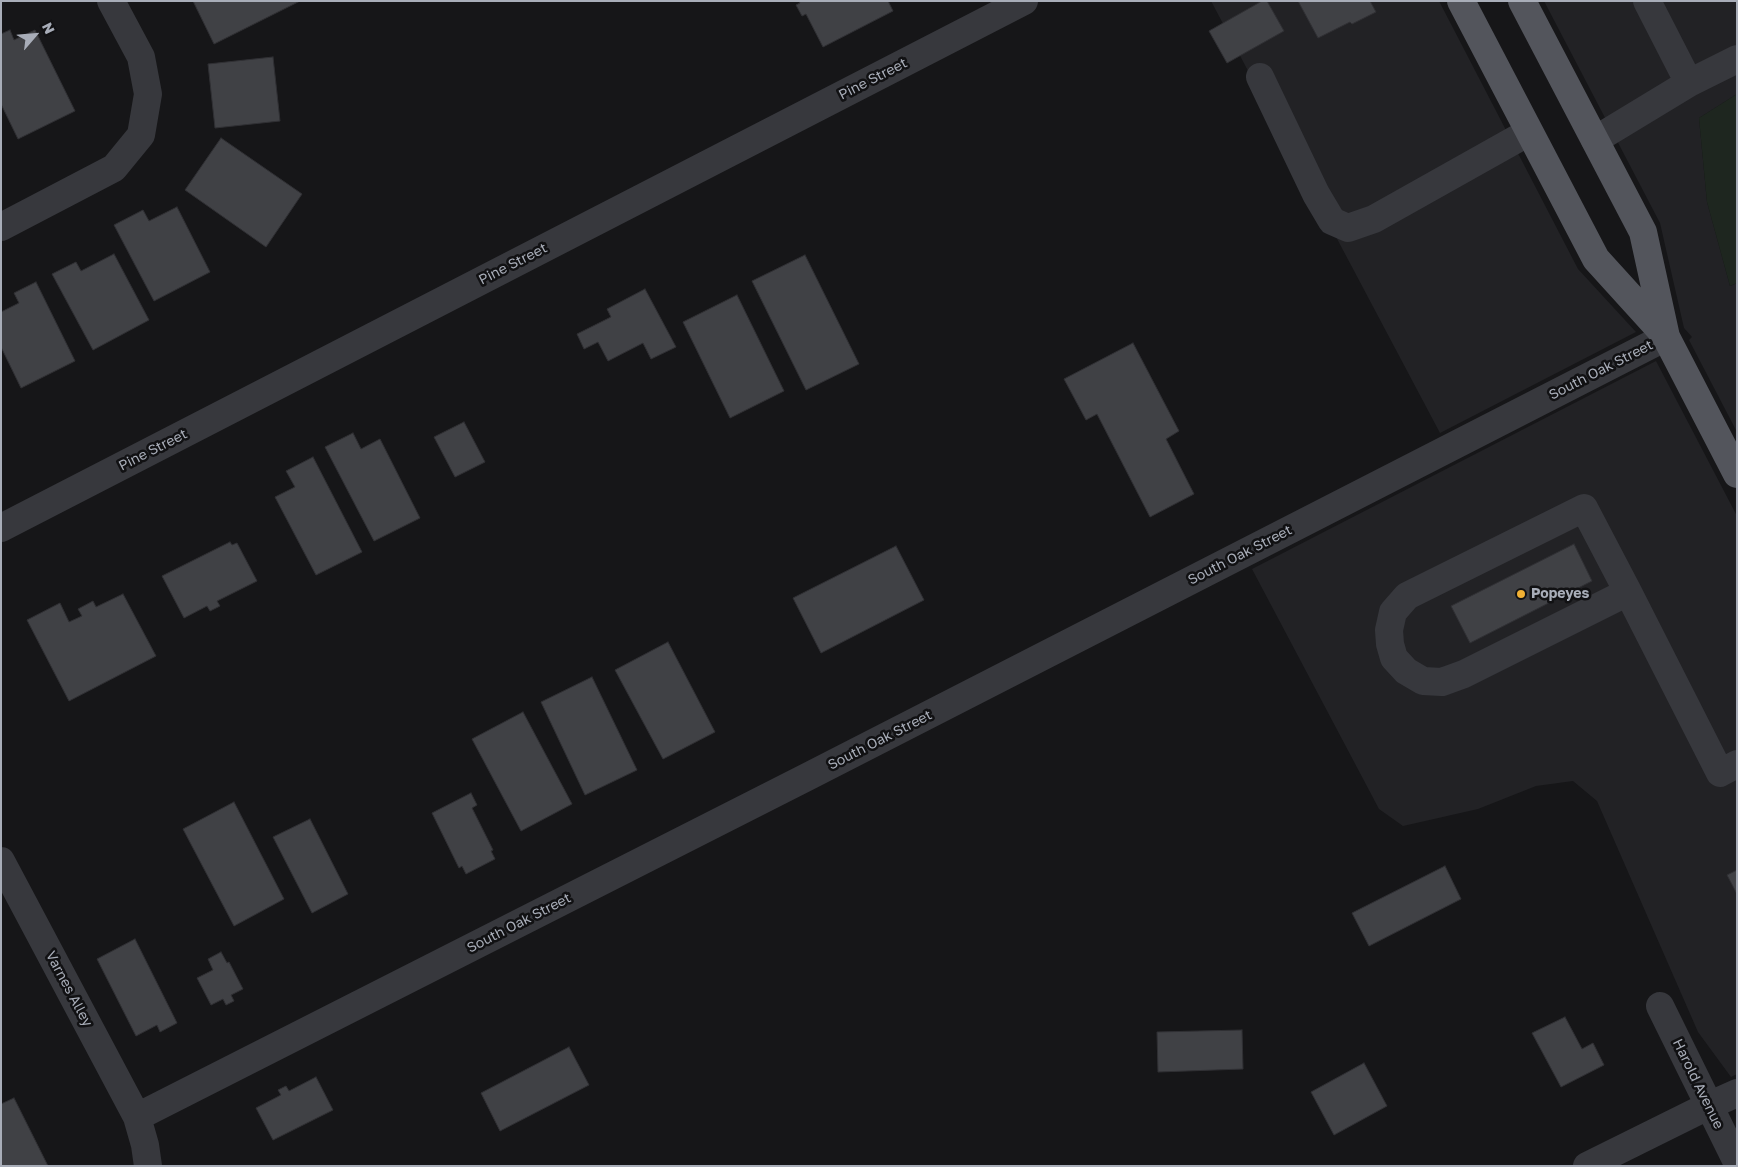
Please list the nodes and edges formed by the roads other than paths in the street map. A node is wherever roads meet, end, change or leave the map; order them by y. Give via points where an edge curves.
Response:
1 (112, 1) edge
2 (1024, 1) edge
3 (1461, 1) edge
4 (1522, 1) edge
5 (1647, 1) edge
6 (988, 9) edge
7 (1737, 59) edge
8 (1260, 77) dead end
9 (1690, 83) junction
10 (1529, 132) junction
11 (1595, 140) junction
12 (1, 227) edge
13 (1666, 337) junction
14 (1737, 474) edge
15 (1, 528) edge
16 (1628, 592) junction
17 (1737, 764) edge
18 (1, 861) edge
19 (1660, 1006) dead end
20 (1737, 1093) edge
21 (1708, 1106) junction
22 (137, 1117) junction
23 (1737, 1162) edge
24 (148, 1166) edge
25 (1587, 1166) edge

1 - 12 street via 141,57 148,94 141,135 114,168
2 - 6 street, Pine Street
3 - 10 main road
4 - 11 main road
5 - 9 street
6 - 15 street, Pine Street
7 - 9 street
8 - 10 street via 1316,194 1332,220 1348,228 1374,218
9 - 11 street
10 - 13 main road via 1596,260
11 - 13 main road via 1643,232
13 - 14 main road
13 - 22 street, South Oak Street
16 - 16 street via 1584,508 1407,596 1394,612 1389,630 1390,644 1394,658 1406,671 1423,681 1442,682
16 - 17 street via 1720,773
18 - 22 street, Varnes Alley
19 - 21 street, Harold Avenue
20 - 21 street
21 - 23 street, Harold Avenue
21 - 25 street
22 - 24 street

